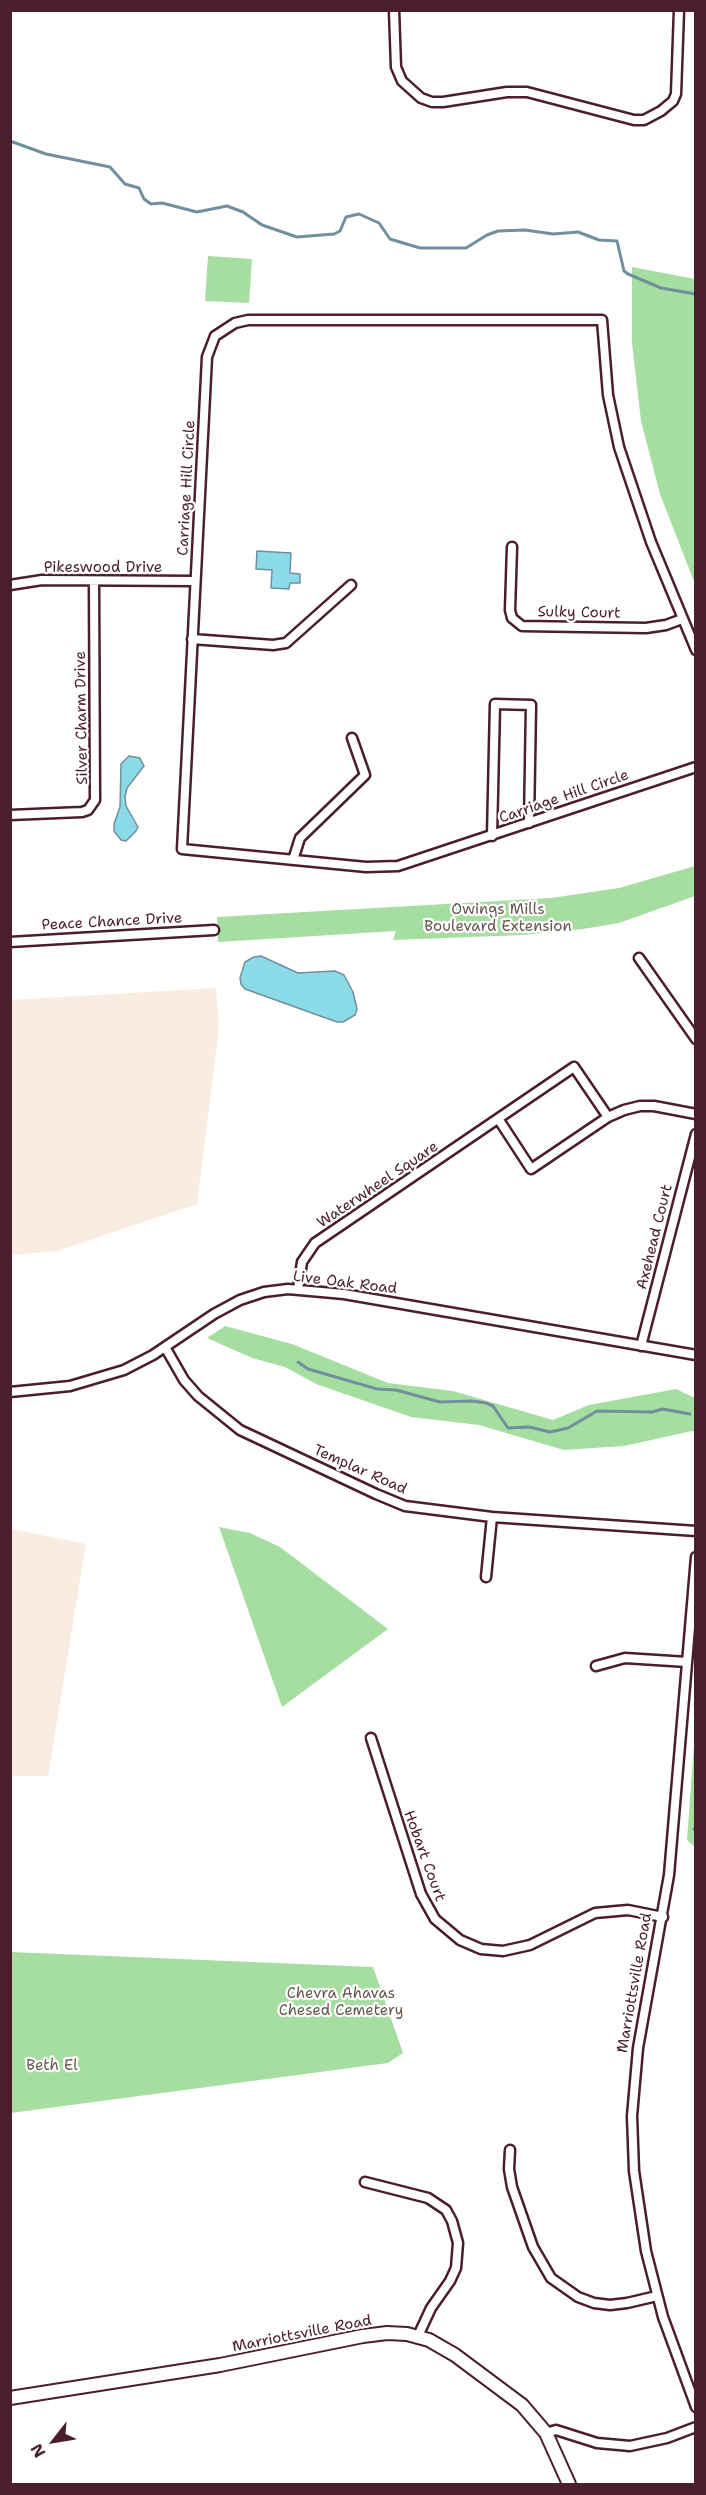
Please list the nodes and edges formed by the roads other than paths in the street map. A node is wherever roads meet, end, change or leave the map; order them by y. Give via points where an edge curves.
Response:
1 (394, 10) edge
2 (679, 10) edge
3 (512, 547) dead end
4 (94, 581) junction
5 (195, 582) junction
6 (10, 585) edge
7 (351, 585) dead end
8 (682, 619) junction
9 (192, 639) junction
10 (696, 650) edge
11 (352, 738) dead end
12 (696, 767) edge
13 (10, 815) edge
14 (529, 823) junction
15 (492, 836) junction
16 (293, 860) junction
17 (214, 930) dead end
18 (10, 942) edge
19 (639, 958) dead end
20 (696, 1039) edge
21 (696, 1114) edge
22 (608, 1117) junction
23 (498, 1120) junction
24 (696, 1134) edge
25 (298, 1289) junction
26 (641, 1346) junction
27 (165, 1347) junction
28 (696, 1355) edge
29 (10, 1392) edge
30 (492, 1517) junction
31 (696, 1531) edge
32 (696, 1557) edge
33 (486, 1577) dead end
34 (687, 1662) junction
35 (596, 1666) dead end
36 (371, 1738) dead end
37 (663, 1917) junction
38 (510, 2151) dead end
39 (365, 2182) dead end
40 (657, 2296) junction
41 (418, 2336) junction
42 (10, 2398) edge
43 (696, 2407) edge
44 (696, 2427) edge
45 (546, 2433) junction
46 (569, 2484) edge

1 - 2 street via 396,67 402,81 421,98 443,102 527,92 634,120 644,120 668,107 676,94
3 - 8 street, Sulky Court via 510,610 512,618 522,626 646,628
4 - 5 street, Pikeswood Drive
4 - 6 street, Pikeswood Drive via 42,580
4 - 13 street, Silver Charm Drive via 95,800 82,812
5 - 8 street, Carriage Hill Circle via 207,357 210,344 225,328 248,320 602,321 608,395 619,447
5 - 9 street, Carriage Hill Circle
7 - 9 street via 286,643
8 - 10 street, Carriage Hill Circle
9 - 16 street, Carriage Hill Circle via 182,849
11 - 16 street via 365,775 300,838
12 - 14 street, Carriage Hill Circle
14 - 15 street, Carriage Hill Circle
14 - 15 street via 531,705 495,704
15 - 16 street, Carriage Hill Circle via 398,866
17 - 18 street, Peace Chance Drive
19 - 20 street
21 - 22 street via 640,1106
22 - 23 street via 531,1169
22 - 23 street, Waterwheel Square via 574,1067
23 - 25 street, Waterwheel Square via 315,1243 302,1262
24 - 26 street, Axehead Court
25 - 26 street, Live Oak Road
25 - 27 street, Live Oak Road via 264,1292 240,1300
26 - 28 street, Live Oak Road
27 - 29 street, Live Oak Road via 124,1370 88,1382
27 - 30 street, Templar Road via 198,1396 240,1430 405,1506
30 - 31 street, Templar Road
30 - 33 street
32 - 34 street, Marriottsville Road
34 - 35 street via 625,1658
34 - 37 street, Marriottsville Road
36 - 37 street, Hobart Court via 420,1894 435,1919 460,1940 481,1949 503,1951 531,1944 595,1913 628,1910
37 - 40 street, Marriottsville Road via 638,2048 632,2116 637,2202
38 - 40 street via 512,2187 533,2247 551,2278 578,2297 610,2305
39 - 41 street via 428,2198 446,2210 452,2220 458,2243 456,2268
40 - 43 street, Marriottsville Road
41 - 42 main road, Marriottsville Road via 377,2334 220,2365
41 - 45 main road, Marriottsville Road via 455,2355 500,2387 532,2414
44 - 45 street via 630,2446 597,2443 556,2430
45 - 46 main road, Marriottsville Road

